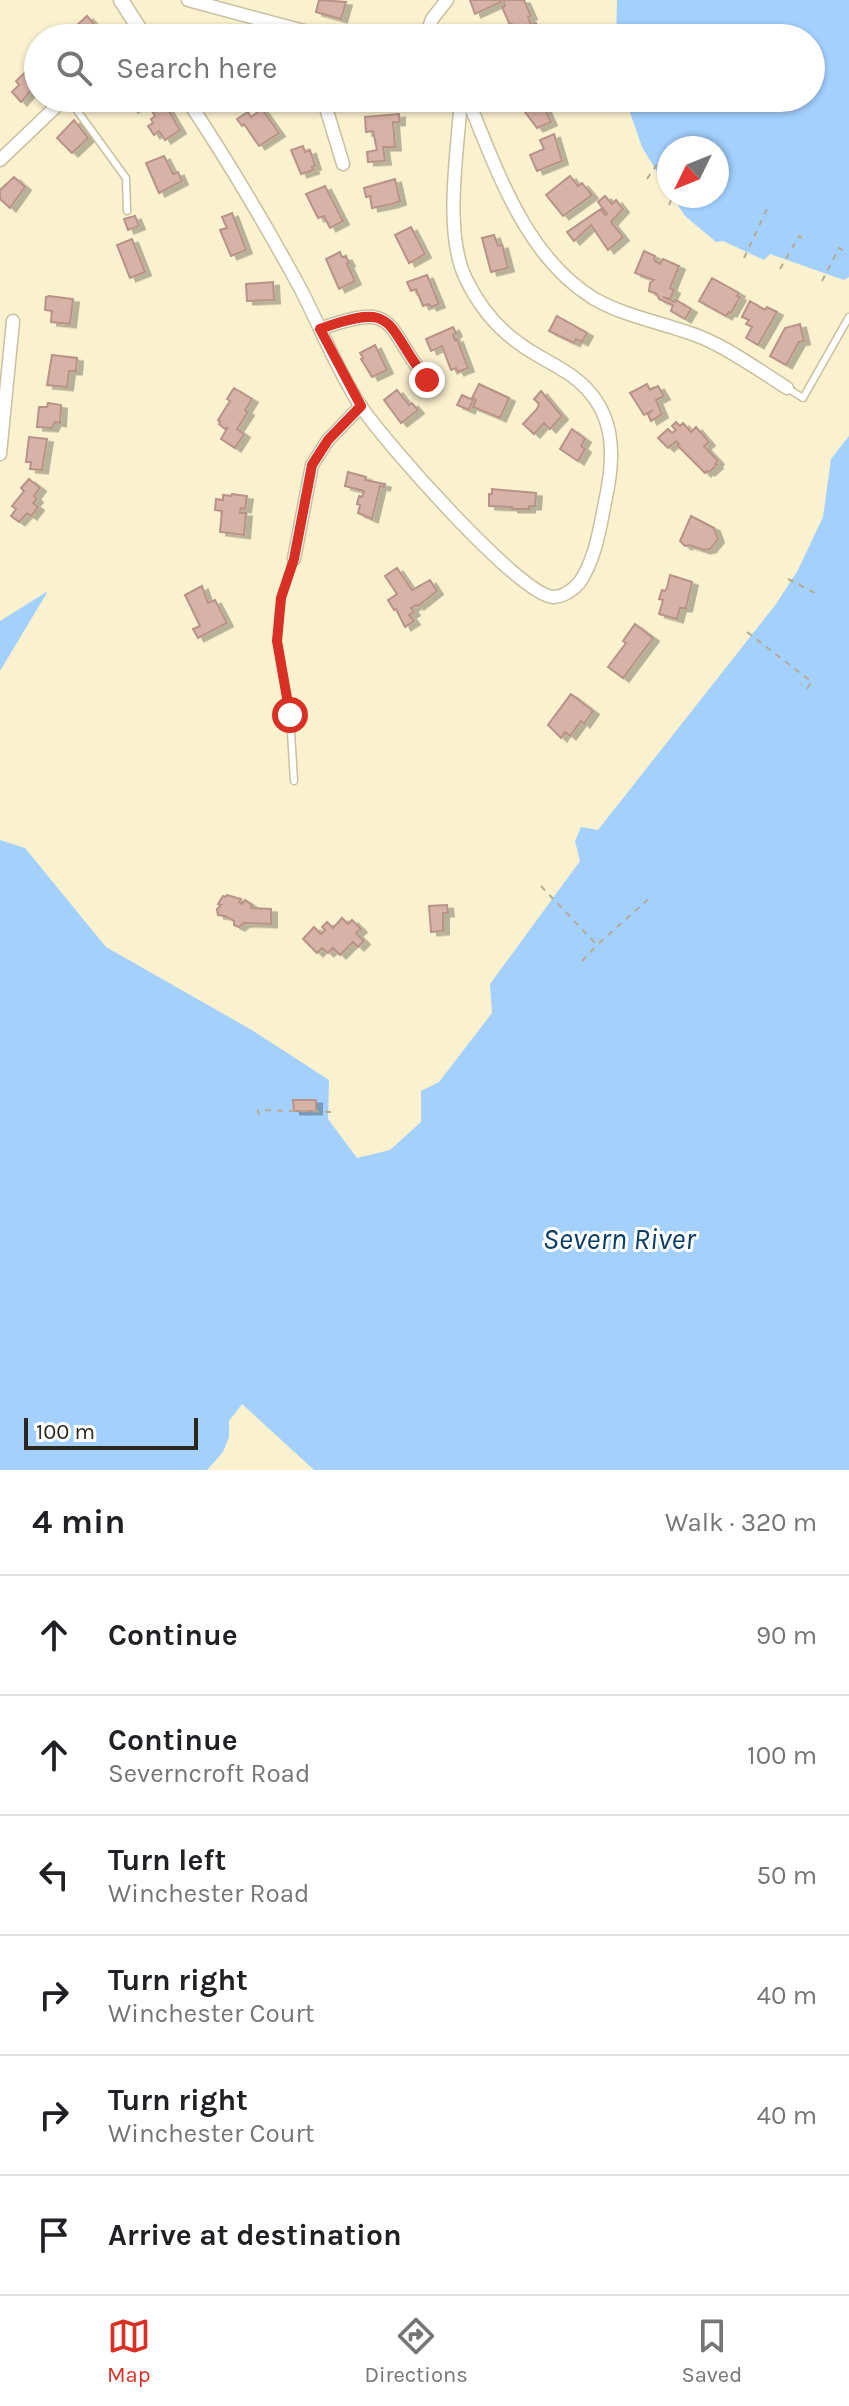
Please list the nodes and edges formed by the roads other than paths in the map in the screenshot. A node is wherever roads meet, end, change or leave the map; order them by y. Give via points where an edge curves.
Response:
1 (121, 0) edge
2 (188, 0) edge
3 (447, 0) edge
4 (133, 24) edge
5 (266, 24) edge
6 (430, 24) edge
7 (52, 112) edge
8 (77, 112) edge
9 (195, 112) edge
10 (327, 112) edge
11 (460, 112) edge
12 (473, 112) edge
13 (0, 160) edge
14 (343, 164) dead end
15 (127, 211) dead end
16 (849, 317) edge
17 (13, 321) dead end
18 (320, 329) junction
19 (427, 380) dead end
20 (3, 385) edge
21 (787, 388) joint
22 (361, 406) junction
23 (0, 454) edge
24 (294, 559) joint
25 (294, 781) dead end

1 - 4 street
2 - 5 street
3 - 6 street
7 - 13 street
8 - 15 lane via 126,178
9 - 18 street via 237,176
10 - 14 street
11 - 22 street via 455,219 458,260 466,279 506,333 594,396 611,438 609,485 594,547 578,584 553,597 525,583 468,529
12 - 21 street via 519,214 567,277 596,299 703,338
16 - 21 lane via 803,398
17 - 20 street
18 - 19 street via 353,316 386,320
18 - 22 street
20 - 23 street
22 - 24 street via 312,465
24 - 25 lane via 281,598 277,641

